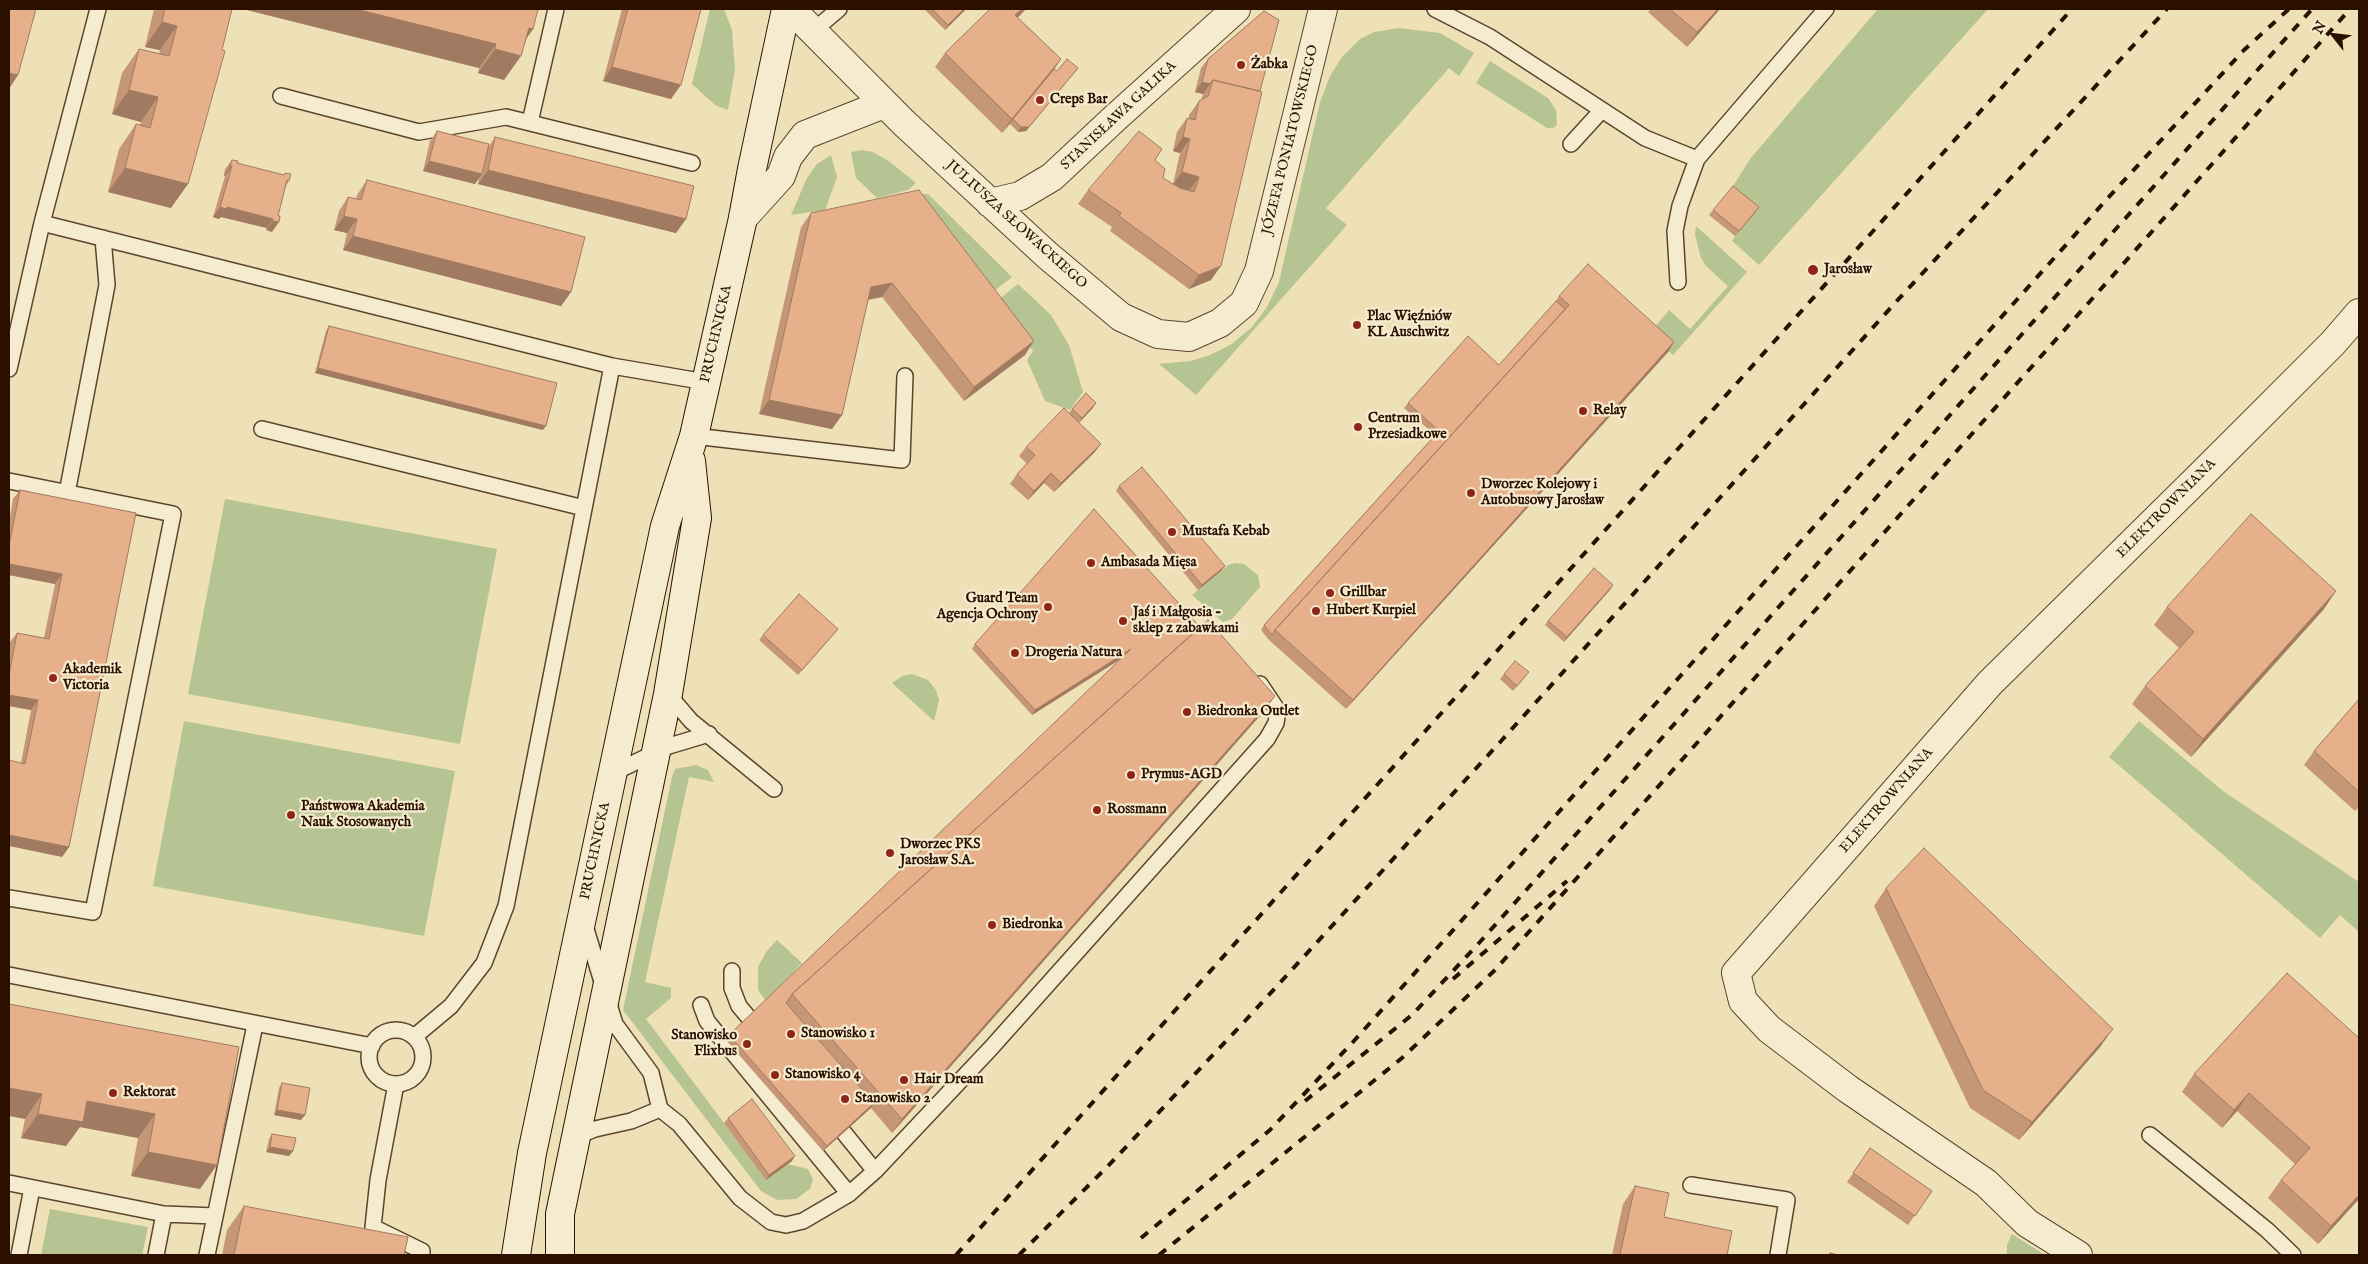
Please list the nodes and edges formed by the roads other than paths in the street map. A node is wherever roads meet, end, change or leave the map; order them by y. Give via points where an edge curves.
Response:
1 (98, 9) edge
2 (556, 9) edge
3 (786, 9) edge
4 (791, 9) edge
5 (839, 9) edge
6 (1236, 9) edge
7 (1323, 9) edge
8 (1435, 9) edge
9 (1826, 9) edge
10 (813, 31) junction
11 (281, 96) dead end
12 (884, 104) junction
13 (1602, 110) junction
14 (530, 122) junction
15 (1571, 144) dead end
16 (1697, 159) junction
17 (692, 163) dead end
18 (990, 203) junction
19 (744, 218) junction
20 (42, 223) junction
21 (103, 238) junction
22 (1259, 270) joint
23 (1678, 282) dead end
24 (2359, 313) edge
25 (612, 366) junction
26 (9, 369) edge
27 (905, 376) dead end
28 (706, 382) junction
29 (262, 429) dead end
30 (692, 443) junction
31 (9, 481) edge
32 (68, 493) junction
33 (584, 508) junction
34 (1250, 672) edge
35 (668, 694) junction
36 (709, 734) junction
37 (655, 753) junction
38 (613, 773) junction
39 (774, 789) dead end
40 (9, 898) edge
41 (582, 918) junction
42 (732, 971) dead end
43 (9, 975) edge
44 (605, 992) junction
45 (701, 1005) dead end
46 (255, 1025) junction
47 (414, 1037) junction
48 (770, 1043) edge
49 (372, 1046) junction
50 (396, 1084) junction
51 (820, 1103) edge
52 (660, 1109) junction
53 (2150, 1135) dead end
54 (575, 1137) junction
55 (875, 1171) junction
56 (9, 1183) edge
57 (1691, 1184) dead end
58 (32, 1188) junction
59 (849, 1194) junction
60 (164, 1214) junction
61 (215, 1216) junction
62 (19, 1255) edge
63 (156, 1255) edge
64 (207, 1255) edge
65 (422, 1255) edge
66 (516, 1255) edge
67 (560, 1255) edge
68 (1778, 1255) edge
69 (2078, 1255) edge
70 (2293, 1255) edge

1 - 20 lane
2 - 14 lane
3 - 19 street, PRUCHNICKA
4 - 10 street, JULIUSZA SŁOWACKIEGO
5 - 10 lane
6 - 18 street, STANISŁAWA GALIKA via 1052,177 1020,196
7 - 22 street, JÓZEFA PONIATOWSKIEGO
8 - 13 lane via 1490,37
9 - 16 lane
10 - 12 street, JULIUSZA SŁOWACKIEGO
11 - 14 lane via 419,132 506,117
12 - 18 street, JULIUSZA SŁOWACKIEGO
12 - 19 street, PRUCHNICKA via 805,136 788,157 781,176
13 - 15 lane
13 - 16 lane via 1645,138
14 - 17 lane
16 - 23 lane via 1680,206 1675,231
18 - 22 street, JULIUSZA SŁOWACKIEGO via 1121,317 1158,334 1189,337 1220,323 1244,302
19 - 28 street, PRUCHNICKA
20 - 21 lane
20 - 26 lane
21 - 25 lane
21 - 32 lane via 107,285
24 - 69 street, ELEKTROWNIANA via 2333,343 1990,683 1736,973 1743,1002 1769,1029 1848,1089 1986,1183 2028,1223
25 - 28 lane
25 - 33 lane
27 - 30 lane via 902,460
28 - 30 street, PRUCHNICKA
29 - 33 lane
30 - 35 street, PRUCHNICKA via 697,518
30 - 38 street, PRUCHNICKA via 665,526
31 - 32 lane
32 - 40 lane via 173,514 93,912
33 - 47 lane via 506,906 484,963 451,1006
34 - 55 lane via 1278,711 1276,723 1267,738 991,1048
35 - 36 lane via 691,721
35 - 37 street, PRUCHNICKA
36 - 37 lane
36 - 39 lane
37 - 38 lane
37 - 44 street, PRUCHNICKA
38 - 41 street, PRUCHNICKA
41 - 44 lane
41 - 66 street, PRUCHNICKA via 532,1153
42 - 48 lane via 732,988 739,1006
43 - 46 lane
44 - 52 lane via 615,1024 651,1073
44 - 54 street, PRUCHNICKA
45 - 59 lane via 707,1021
46 - 49 lane
46 - 61 lane
47 - 49 lane via 391,1031 383,1034
47 - 50 lane via 422,1051 421,1067 412,1080
49 - 50 lane via 370,1064 374,1072 380,1079
50 - 65 lane via 378,1180 373,1227 422,1252
51 - 55 lane
52 - 54 lane via 632,1121
52 - 59 lane via 679,1124 740,1198 770,1222 786,1225 803,1221
53 - 70 lane
54 - 67 street, PRUCHNICKA via 560,1214
55 - 59 lane
56 - 58 lane
57 - 68 lane via 1787,1200
58 - 60 lane
58 - 62 lane
60 - 61 lane
60 - 63 lane
61 - 64 lane

